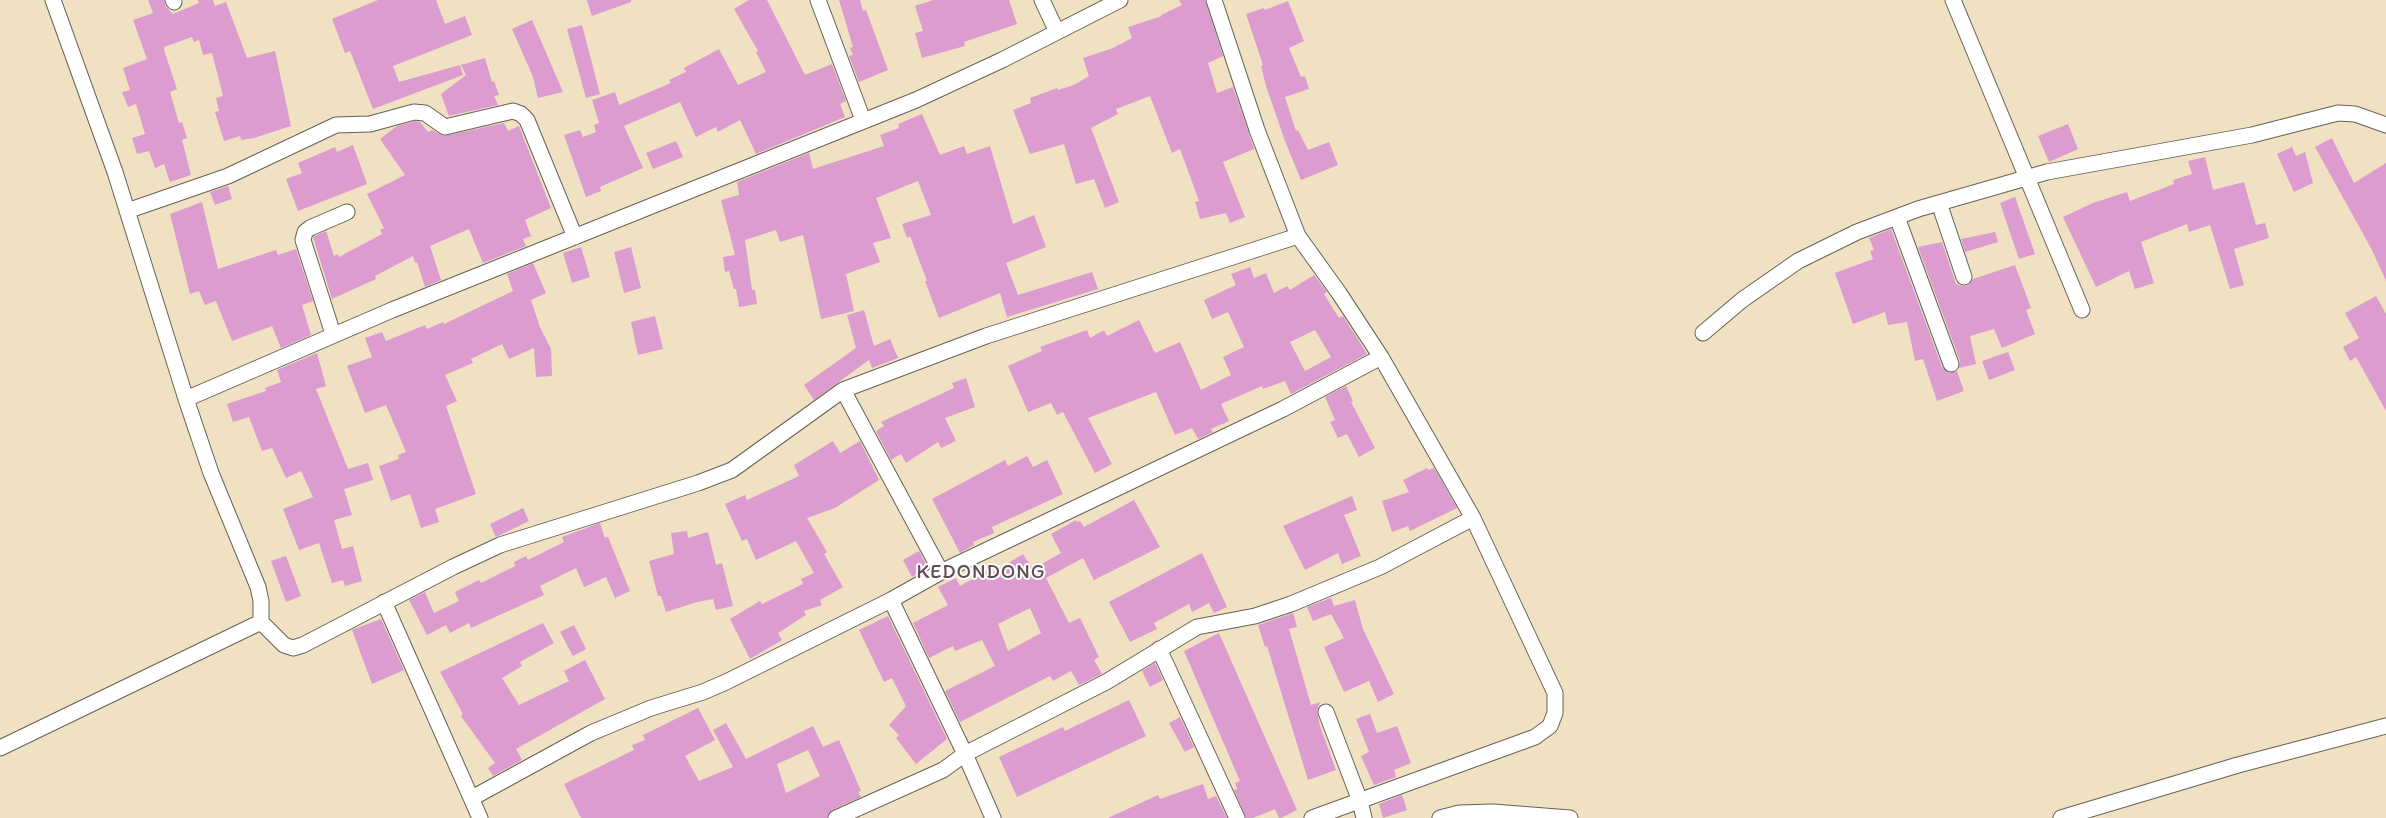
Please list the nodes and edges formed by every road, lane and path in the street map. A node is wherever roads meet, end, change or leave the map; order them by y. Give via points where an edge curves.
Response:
1 (53, 0) edge
2 (818, 0) edge
3 (1042, 0) edge
4 (1120, 0) edge
5 (1214, 0) edge
6 (1953, 0) edge
7 (1057, 32) junction
8 (864, 120) junction
9 (2386, 125) edge
10 (2027, 178) junction
11 (1939, 203) junction
12 (127, 211) junction
13 (347, 212) dead end
14 (1897, 217) junction
15 (1298, 236) junction
16 (575, 237) junction
17 (1964, 277) dead end
18 (2082, 310) dead end
19 (1703, 333) dead end
20 (333, 334) junction
21 (1381, 357) junction
22 (1951, 364) dead end
23 (843, 390) junction
24 (186, 398) junction
25 (1473, 518) junction
26 (941, 572) junction
27 (891, 600) junction
28 (384, 602) junction
29 (264, 625) junction
30 (1159, 649) junction
31 (1326, 712) dead end
32 (2386, 726) edge
33 (0, 748) edge
34 (965, 754) junction
35 (472, 798) junction
36 (1360, 801) junction
37 (480, 818) edge
38 (836, 818) edge
39 (993, 818) edge
40 (1237, 818) edge
41 (1312, 818) edge
42 (1364, 818) edge
43 (1440, 818) edge
44 (1570, 818) edge
45 (2061, 818) edge

1 - 12 street
2 - 8 street
3 - 7 street
4 - 7 street
5 - 15 street
6 - 10 street
7 - 8 street via 924,96
8 - 16 street
9 - 10 street via 2355,114 2338,113 2252,135
10 - 11 street
10 - 18 street
11 - 14 street
11 - 17 street
12 - 16 street via 228,176 336,125 370,124 414,112 425,113 445,127 513,111 527,120
12 - 24 street
13 - 20 street via 310,228 303,240
14 - 19 street via 1857,232 1798,261 1742,300
14 - 22 street
15 - 21 street
15 - 23 street via 986,336
16 - 20 street
20 - 24 street
21 - 25 street
21 - 26 street via 1225,438
23 - 26 street
23 - 28 street via 732,470 500,546
24 - 29 street via 211,473 258,586
25 - 30 street via 1380,567 1255,616 1197,627
25 - 36 street via 1555,693 1555,713 1550,726 1535,737
26 - 27 street
27 - 34 street
27 - 35 street via 703,692 651,708 591,734
28 - 29 street via 293,648 284,645
28 - 35 street
29 - 33 street
30 - 34 street via 1099,686
30 - 40 street
31 - 36 street
32 - 45 street via 2238,765
34 - 38 street via 943,770
34 - 39 street
35 - 37 street
36 - 41 street
36 - 42 street
43 - 44 street via 1459,813 1493,812

